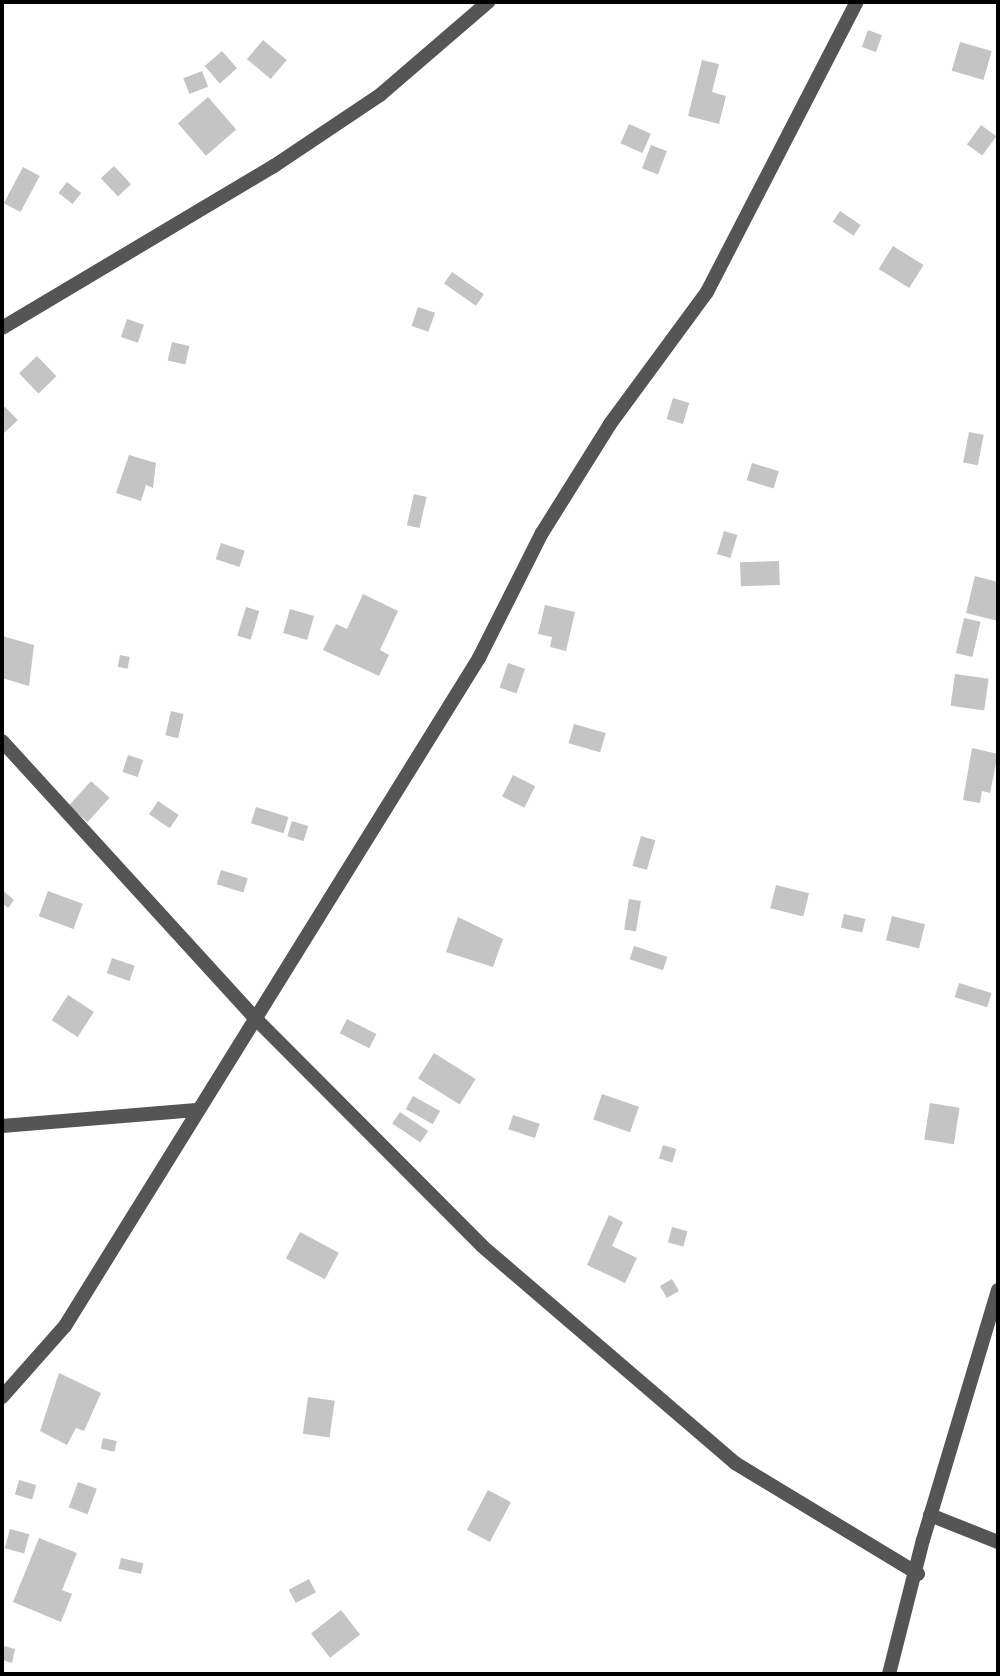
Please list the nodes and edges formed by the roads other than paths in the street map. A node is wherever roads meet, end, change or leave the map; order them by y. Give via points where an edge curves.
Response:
1 (488, 2) edge
2 (857, 2) edge
3 (2, 328) edge
4 (2, 741) edge
5 (254, 1017) junction
6 (196, 1110) junction
7 (2, 1126) edge
8 (998, 1290) edge
9 (2, 1397) edge
10 (930, 1515) junction
11 (998, 1542) edge
12 (918, 1574) junction
13 (889, 1674) edge

1 - 3 street via 369,102 274,166
2 - 5 street via 707,292 596,446 542,533 478,658
4 - 5 street
5 - 6 street
5 - 12 street via 482,1246 683,1421 735,1463
6 - 7 street
6 - 9 street via 65,1326
8 - 10 street
10 - 11 street
10 - 12 street
12 - 13 street

